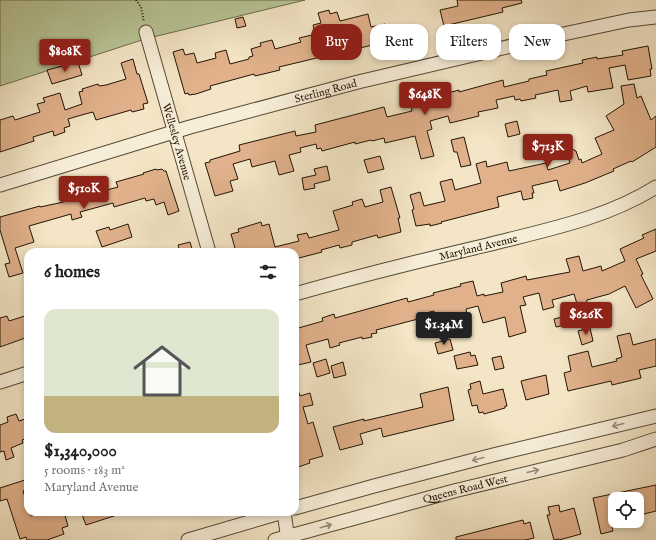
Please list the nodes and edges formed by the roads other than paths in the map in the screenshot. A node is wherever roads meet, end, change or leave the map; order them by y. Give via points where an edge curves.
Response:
1 (656, 17) edge
2 (146, 32) road end
3 (175, 132) junction
4 (0, 185) edge
5 (656, 186) edge
6 (208, 248) edge
7 (299, 293) edge
8 (24, 374) edge
9 (0, 382) edge
10 (656, 416) edge
11 (656, 439) edge
12 (299, 507) edge
13 (269, 516) edge
14 (284, 516) edge
15 (288, 538) edge
16 (188, 540) edge
17 (275, 540) edge

1 - 3 street, Sterling Road via 614,23 420,67
2 - 3 street, Wellesley Avenue
3 - 4 street, Sterling Road
3 - 6 street, Wellesley Avenue
5 - 7 street, Maryland Avenue via 617,207 575,222
8 - 9 street
10 -> 12 street via 493,455
15 -> 11 street, Queens Road West via 410,502 623,450
13 - 16 street
14 - 15 street
15 - 17 street, Queens Road West

